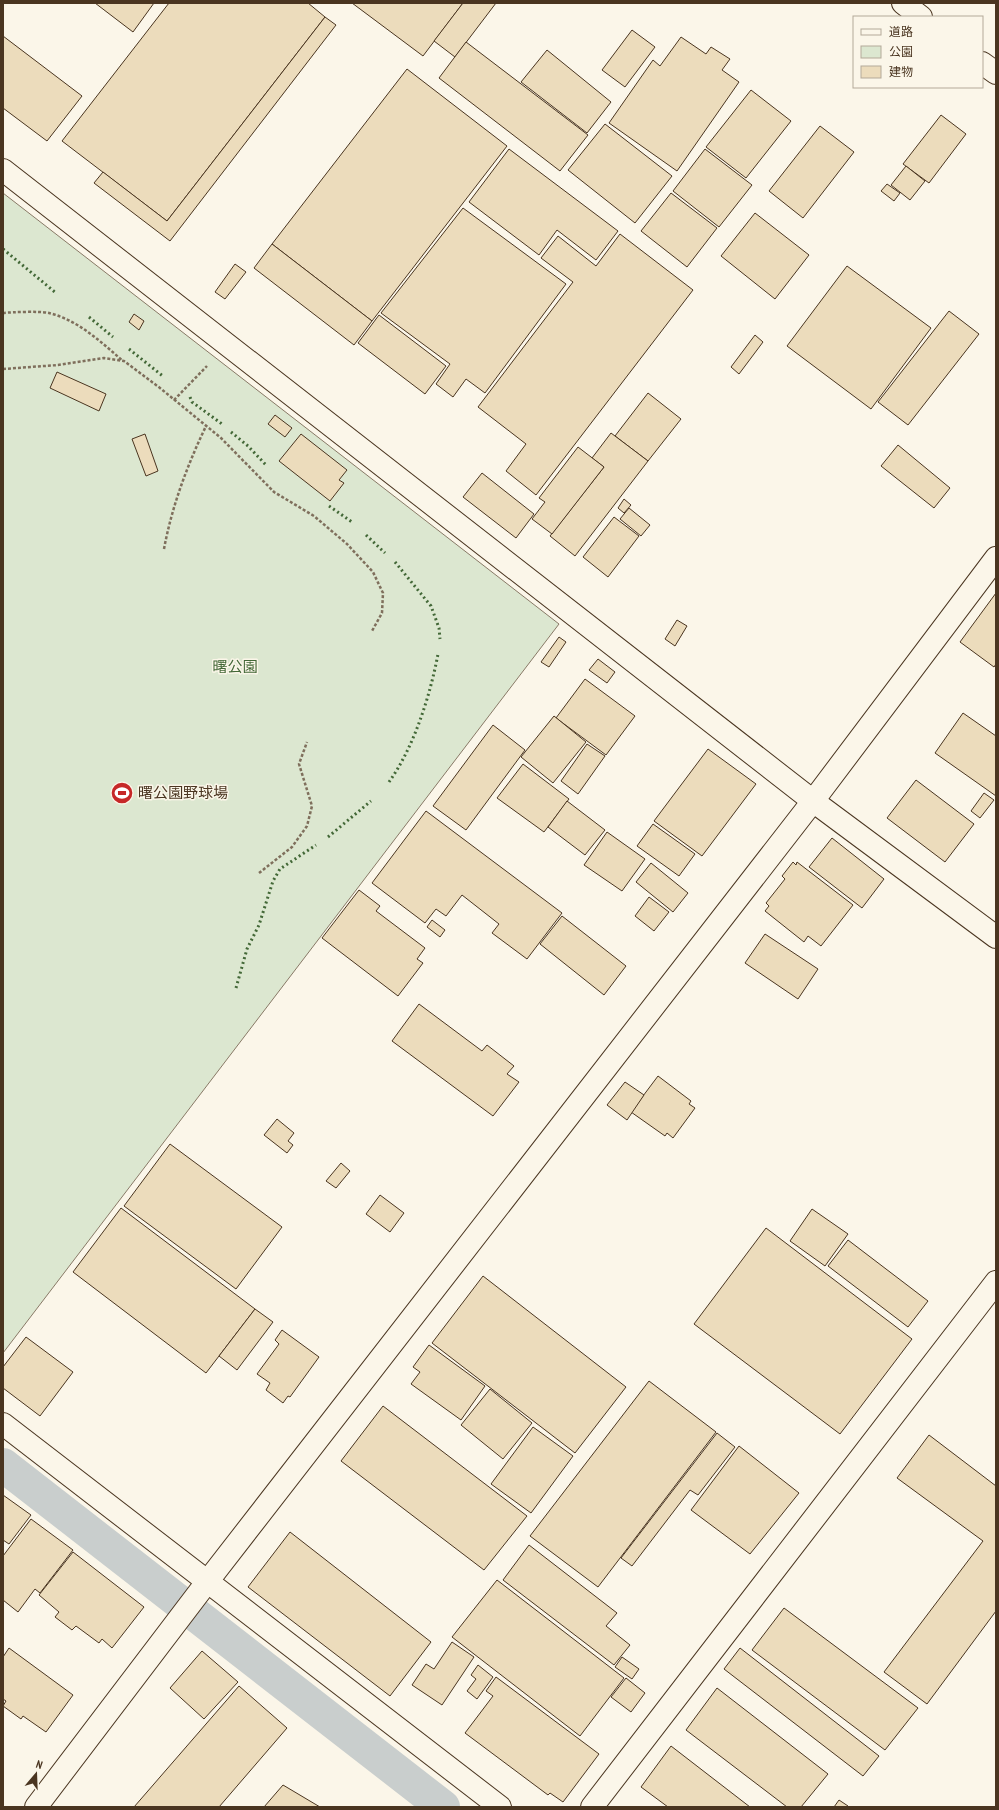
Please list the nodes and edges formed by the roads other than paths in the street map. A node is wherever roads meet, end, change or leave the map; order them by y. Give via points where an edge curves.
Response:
1 (903, 3) edge
2 (920, 16) edge
3 (983, 64) edge
4 (996, 74) edge
5 (3, 170) edge
6 (996, 558) edge
7 (813, 801) junction
8 (996, 938) edge
9 (996, 1282) edge
10 (3, 1424) edge
11 (202, 1589) junction
12 (36, 1807) edge
13 (500, 1807) edge
14 (592, 1807) edge

1 - 2 street
3 - 4 street
5 - 7 street
6 - 7 street
7 - 8 street
7 - 11 street
9 - 14 street
10 - 11 street
11 - 12 street
11 - 13 street

